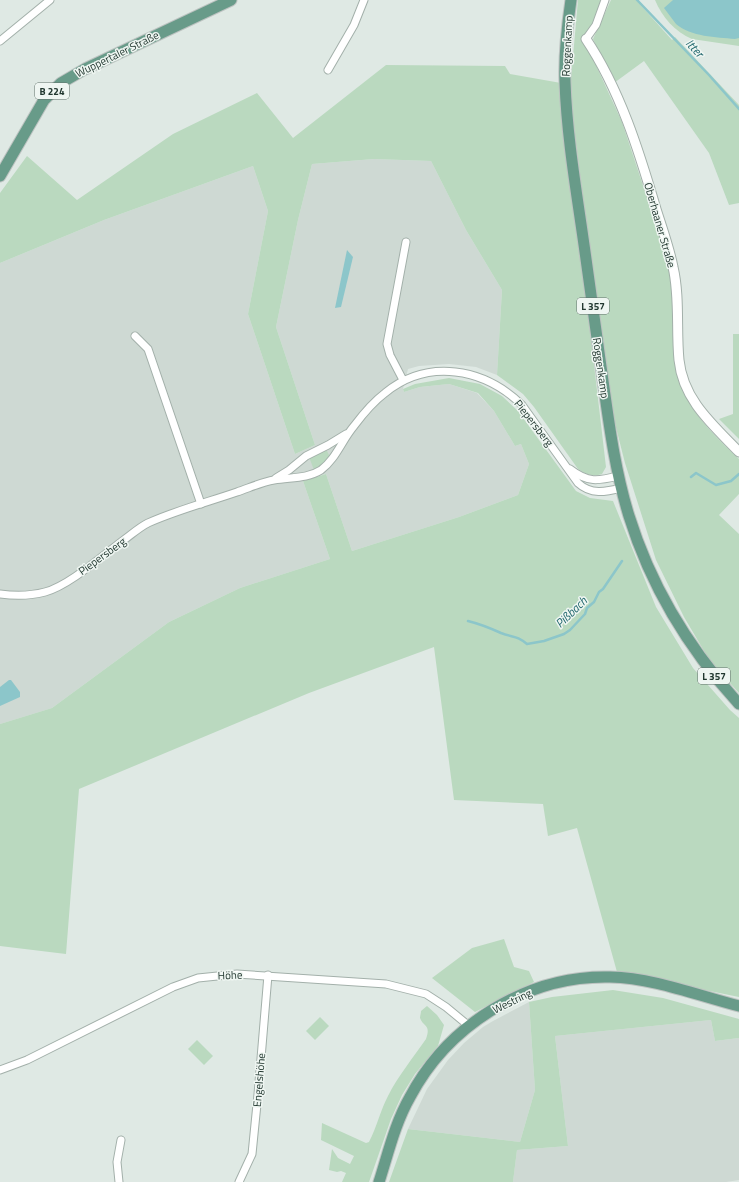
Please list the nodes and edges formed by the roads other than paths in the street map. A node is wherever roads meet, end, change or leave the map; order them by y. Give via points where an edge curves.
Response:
1 (50, 0) edge
2 (231, 0) edge
3 (364, 0) edge
4 (571, 0) edge
5 (606, 0) edge
6 (586, 40) joint
7 (0, 41) edge
8 (328, 70) dead end
9 (0, 176) edge
10 (406, 242) dead end
11 (135, 336) dead end
12 (404, 380) junction
13 (349, 432) junction
14 (739, 452) edge
15 (566, 466) junction
16 (618, 476) junction
17 (274, 480) junction
18 (622, 488) junction
19 (201, 504) junction
20 (0, 594) edge
21 (739, 704) edge
22 (268, 975) junction
23 (739, 1006) edge
24 (469, 1026) junction
25 (0, 1070) edge
26 (121, 1140) dead end
27 (119, 1182) edge
28 (239, 1182) edge
29 (379, 1182) edge

1 - 7 street
2 - 9 main road, Wuppertaler Straße / B 224 via 85,68 61,84 44,100
3 - 8 street via 354,25
4 - 16 main road, Roggenkamp / L 357 via 565,58 567,120
5 - 6 street via 596,25
6 - 14 street, Oberhaaner Straße via 606,75 636,143 673,268 679,361 686,385 699,410
10 - 12 street via 387,344
11 - 19 street via 148,349
12 - 13 street, Piepersberg via 377,399
12 - 15 street, Piepersberg via 425,373 452,372 468,374 494,383 522,405
13 - 17 street, Piepersberg via 306,456
13 - 17 street, Piepersberg via 335,456 321,470 306,476
15 - 16 street, Piepersberg via 589,480 598,481
15 - 18 street, Piepersberg via 578,483 591,491 612,491
16 - 18 main road, Roggenkamp / L 357
17 - 19 street, Piepersberg
18 - 21 main road, Roggenkamp / L 357 via 637,541 671,614 704,663
19 - 20 street, Piepersberg via 147,524 70,580 47,592 15,596
22 - 24 street, Höhe via 386,984 426,994
22 - 25 street, Höhe via 230,974 192,980 27,1060
22 - 28 street, Engelshöhe via 252,1154
23 - 24 main road, Westring via 664,984 610,977 588,978 545,986 521,994
24 - 29 main road, Westring via 434,1059 422,1075 399,1120
26 - 27 street via 117,1162

